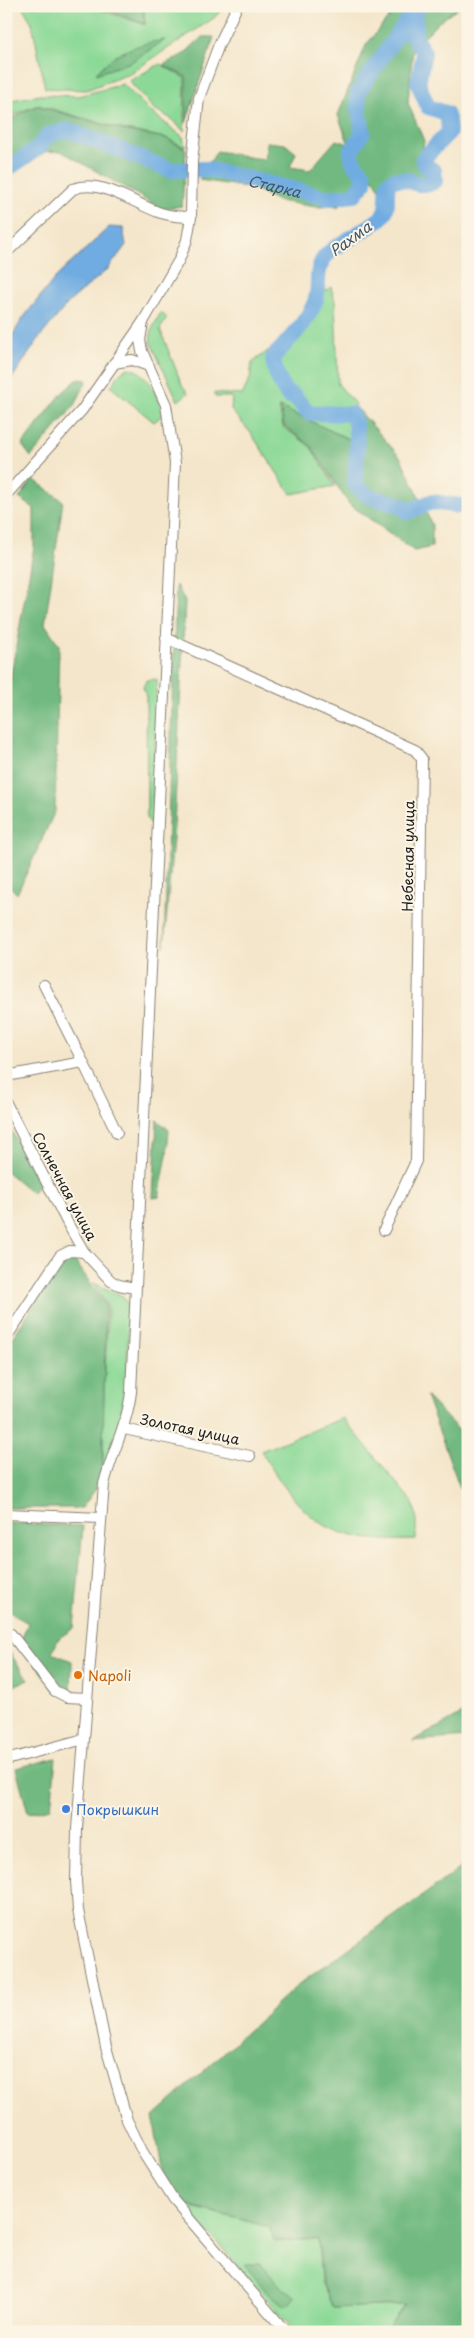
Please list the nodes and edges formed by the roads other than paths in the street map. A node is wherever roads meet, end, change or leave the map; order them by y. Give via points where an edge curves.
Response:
1 (237, 6) edge
2 (191, 218) junction
3 (6, 253) edge
4 (143, 322) junction
5 (114, 363) junction
6 (149, 366) junction
7 (6, 495) edge
8 (166, 638) junction
9 (44, 985) dead end
10 (83, 1062) junction
11 (6, 1076) edge
12 (6, 1103) edge
13 (117, 1133) dead end
14 (384, 1230) dead end
15 (84, 1252) junction
16 (135, 1288) junction
17 (6, 1338) edge
18 (124, 1429) junction
19 (250, 1456) dead end
20 (6, 1514) edge
21 (100, 1518) junction
22 (6, 1633) edge
23 (86, 1698) junction
24 (84, 1739) junction
25 (6, 1760) edge
26 (286, 2332) edge

1 - 2 street via 199,98 191,175
2 - 3 street via 160,212 103,189 81,186 73,189
2 - 4 street via 179,260
4 - 5 street
4 - 6 street via 140,340
5 - 6 street via 132,360
5 - 7 street via 82,410
6 - 8 street via 166,405 175,462
8 - 14 street, Небесная улица via 415,750 422,759 416,1161
8 - 16 street
9 - 10 street
10 - 11 street
10 - 13 street
12 - 15 street, Солнечная улица
15 - 16 street, Солнечная улица via 111,1281
15 - 17 street via 70,1251 60,1256
16 - 18 street via 131,1392
18 - 19 street, Золотая улица
18 - 21 street via 108,1467
20 - 21 street
21 - 23 street
22 - 23 street via 11,1634 55,1691 67,1697
23 - 24 street
24 - 25 street
24 - 26 street via 76,1859 78,1910 120,2099 142,2151 173,2200

